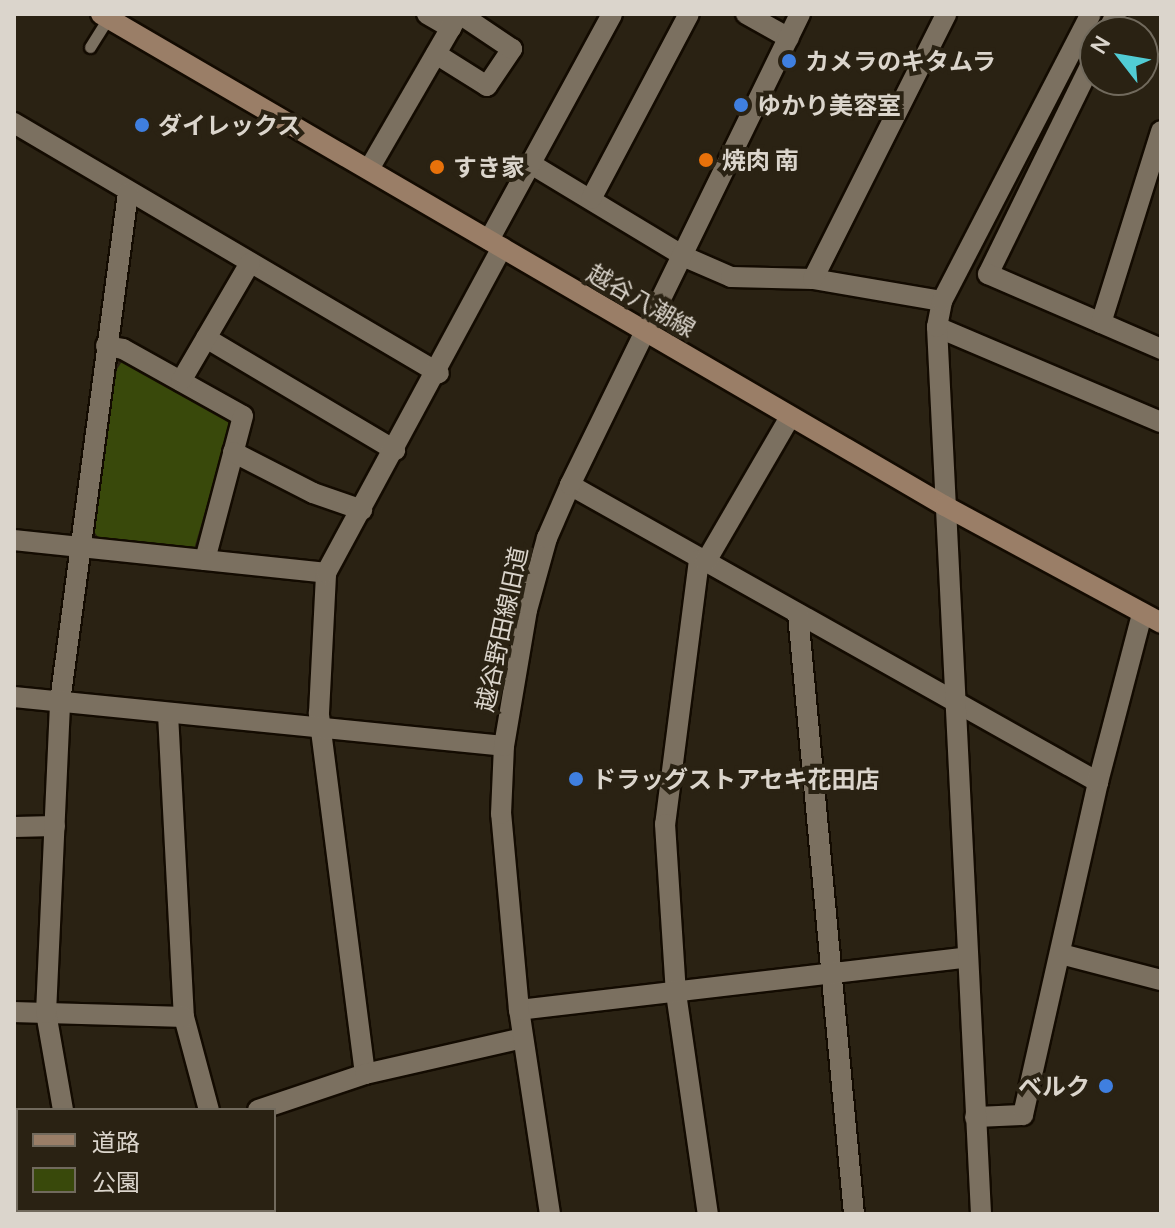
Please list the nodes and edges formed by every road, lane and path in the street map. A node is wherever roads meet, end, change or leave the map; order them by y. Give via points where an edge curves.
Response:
1 (427, 14) edge
2 (612, 14) edge
3 (689, 14) edge
4 (746, 14) edge
5 (800, 14) edge
6 (946, 14) edge
7 (1091, 14) edge
8 (105, 16) edge
9 (457, 19) edge
10 (789, 38) junction
11 (90, 47) dead end
12 (436, 54) junction
13 (1079, 89) edge
14 (14, 123) edge
15 (1161, 131) edge
16 (531, 164) junction
17 (369, 169) junction
18 (128, 193) junction
19 (591, 199) junction
20 (496, 244) junction
21 (685, 257) junction
22 (250, 263) junction
23 (813, 279) junction
24 (942, 301) junction
25 (1101, 323) junction
26 (937, 327) junction
27 (645, 333) junction
28 (206, 338) junction
29 (106, 346) junction
30 (1161, 349) edge
31 (439, 373) junction
32 (181, 381) junction
33 (790, 417) junction
34 (1161, 422) edge
35 (395, 450) junction
36 (233, 452) junction
37 (570, 485) junction
38 (945, 506) junction
39 (362, 510) junction
40 (14, 540) edge
41 (78, 545) junction
42 (205, 560) junction
43 (702, 562) junction
44 (326, 573) junction
45 (798, 614) junction
46 (1142, 614) junction
47 (1161, 623) edge
48 (14, 697) edge
49 (954, 700) junction
50 (60, 702) junction
51 (168, 714) junction
52 (322, 730) junction
53 (504, 746) junction
54 (1098, 782) junction
55 (55, 826) junction
56 (14, 827) edge
57 (1061, 954) junction
58 (967, 957) junction
59 (832, 971) junction
60 (1161, 980) edge
61 (676, 993) junction
62 (519, 1010) junction
63 (14, 1012) edge
64 (46, 1013) junction
65 (184, 1017) junction
66 (523, 1038) junction
67 (365, 1074) junction
68 (63, 1108) edge
69 (208, 1108) edge
70 (264, 1108) edge
71 (975, 1117) junction
72 (550, 1214) edge
73 (708, 1214) edge
74 (854, 1214) edge
75 (981, 1214) edge

1 - 9 street
2 - 16 street
3 - 19 street
4 - 10 street
5 - 10 street, 越谷野田線旧道
6 - 23 street
7 - 24 street
8 - 11 lane
8 - 17 main road, 越谷八潮線
9 - 12 street
9 - 12 street via 512,49 487,86
10 - 21 street, 越谷野田線旧道
12 - 17 street
13 - 25 street via 988,274
14 - 18 street
15 - 25 street
16 - 19 street
16 - 20 street
17 - 20 main road, 越谷八潮線
18 - 22 street
18 - 29 street
19 - 21 street
20 - 27 main road, 越谷八潮線
20 - 31 street
21 - 23 street via 731,277
21 - 27 street, 越谷野田線旧道
22 - 28 street
22 - 31 street
23 - 24 street
24 - 26 street
25 - 30 street
26 - 34 street
26 - 38 street
27 - 33 main road, 越谷八潮線
27 - 37 street, 越谷野田線旧道
28 - 32 street
28 - 35 street
29 - 32 street via 123,349
29 - 41 street
31 - 35 street
32 - 36 street via 243,416
33 - 38 main road, 越谷八潮線
33 - 43 street
35 - 39 street
36 - 39 street via 313,493
36 - 42 street
37 - 43 street
37 - 53 street, 越谷野田線旧道 via 547,538 527,610
38 - 46 main road, 越谷八潮線
38 - 49 street
39 - 44 street
40 - 41 street
41 - 42 street
41 - 50 street
42 - 44 street
43 - 45 street
43 - 61 street via 665,824
44 - 52 street
45 - 49 street
45 - 59 street
46 - 47 main road, 越谷八潮線
46 - 54 street
48 - 50 street
49 - 54 street
49 - 58 street
50 - 51 street
50 - 55 street
51 - 52 street
51 - 65 street
52 - 53 street
52 - 67 street
53 - 62 street, 越谷野田線旧道 via 501,814
54 - 57 street
55 - 56 street
55 - 64 street
57 - 60 street
57 - 71 street via 1023,1115
58 - 59 street
58 - 71 street
59 - 61 street
59 - 74 street
61 - 62 street
61 - 73 street
62 - 66 street, 越谷野田線旧道
63 - 64 street
64 - 65 street
64 - 68 street
65 - 69 street
66 - 67 street
66 - 72 street, 越谷野田線旧道
67 - 70 street
71 - 75 street

